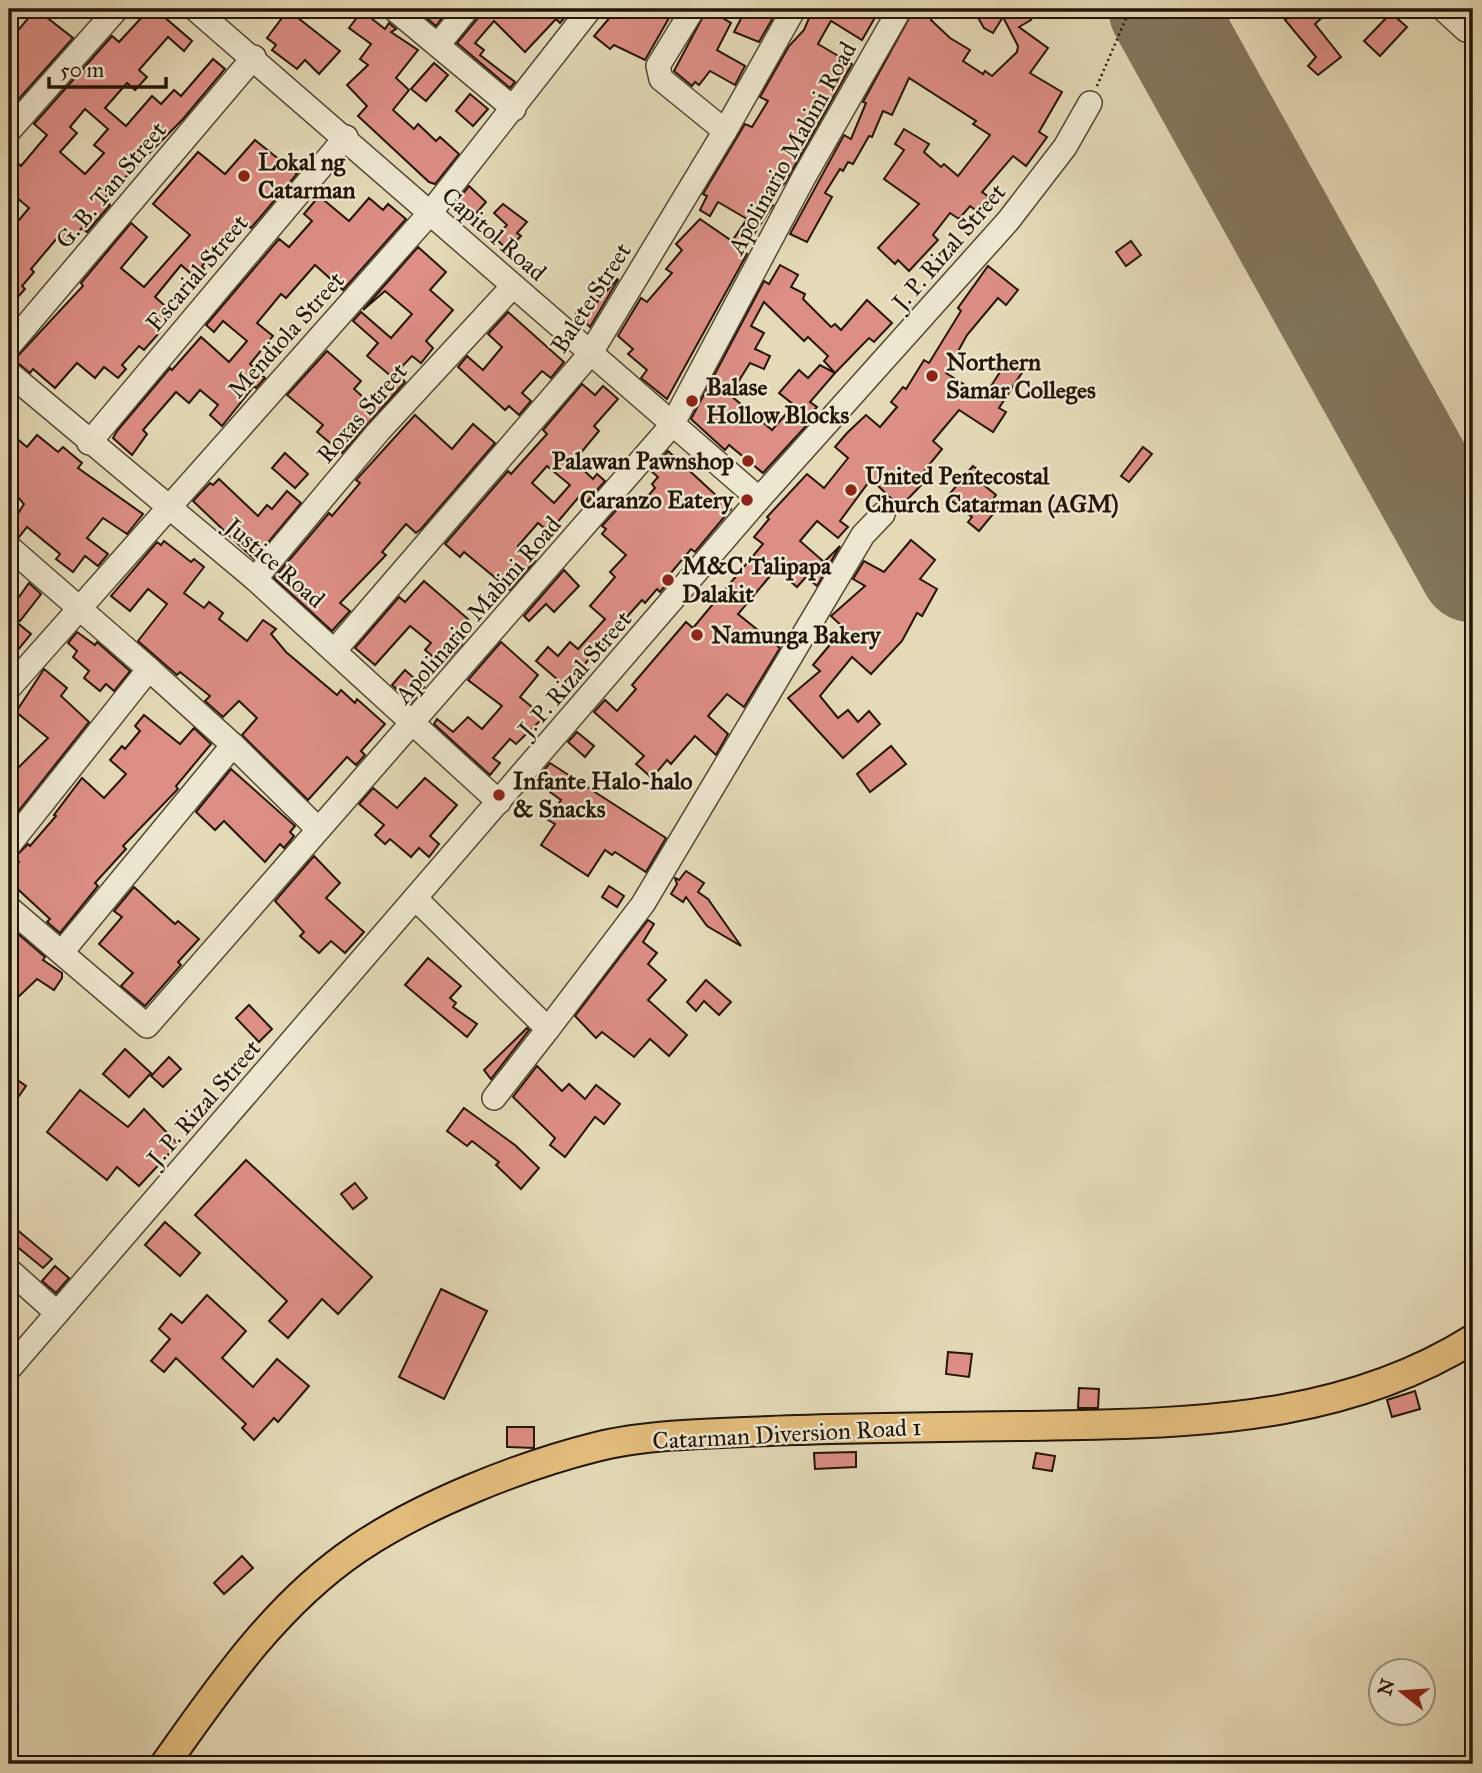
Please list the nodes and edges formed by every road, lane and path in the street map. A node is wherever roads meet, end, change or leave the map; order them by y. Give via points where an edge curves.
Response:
1 (117, 9) edge
2 (195, 9) edge
3 (394, 9) edge
4 (467, 9) edge
5 (590, 9) edge
6 (692, 9) edge
7 (794, 9) edge
8 (900, 9) edge
9 (1130, 9) edge
10 (1443, 9) edge
11 (1466, 30) dead end
12 (438, 45) junction
13 (254, 57) junction
14 (1090, 103) joint
15 (514, 109) junction
16 (9, 131) edge
17 (725, 131) junction
18 (346, 137) junction
19 (430, 213) junction
20 (513, 286) junction
21 (9, 346) edge
22 (590, 354) junction
23 (9, 373) edge
24 (672, 425) junction
25 (89, 443) junction
26 (760, 499) junction
27 (168, 506) junction
28 (883, 514) dead end
29 (9, 547) edge
30 (255, 579) junction
31 (79, 607) junction
32 (335, 650) junction
33 (149, 669) junction
34 (9, 688) edge
35 (413, 725) junction
36 (233, 745) junction
37 (499, 802) junction
38 (317, 828) junction
39 (9, 845) edge
40 (416, 899) junction
41 (9, 908) edge
42 (62, 952) junction
43 (548, 1029) junction
44 (494, 1098) dead end
45 (9, 1270) edge
46 (57, 1313) junction
47 (1473, 1339) edge
48 (9, 1369) edge
49 (165, 1764) edge

1 - 16 street
2 - 13 street, Capitol Road
3 - 12 street
4 - 12 street
5 - 15 street, Mendiola Street
6 - 17 street via 658,66 661,79
7 - 17 street, Balete Street
8 - 24 street, Apolinario Mabini Road
9 - 14 path
10 - 11 street
12 - 15 street
13 - 18 street, Capitol Road
13 - 21 street, G. B. Tan Street
14 - 26 street, J. P. Rizal Street via 1065,147 1015,212
15 - 19 street, Mendiola Street
17 - 22 street, Balete Street
18 - 19 street, Capitol Road
18 - 25 street, Escarial Street
19 - 20 street, Capitol Road
19 - 27 street, Mendiola Street
20 - 22 street, Capitol Road
20 - 30 street, Roxas Street via 378,432
22 - 24 street, Capitol Road
22 - 32 street, Balete Street
23 - 25 street, Justice Road
24 - 26 street, Capitol Road
24 - 35 street, Apolinario Mabini Road
25 - 27 street, Justice Road
26 - 37 street, J. P. Rizal Street
27 - 30 street, Justice Road
27 - 31 street, Mendiola Street
28 - 43 street via 863,535 643,904
29 - 31 street
30 - 32 street, Justice Road
31 - 33 street
31 - 34 street, Mendiola Street
32 - 35 street, Justice Road
33 - 36 street
33 - 39 street
35 - 37 street, Justice Road
35 - 38 street, Apolinario Mabini Road
36 - 38 street
36 - 42 street
37 - 40 street, J. P. Rizal Street
38 - 42 street, Apolinario Mabini Road via 147,1026
40 - 43 street
40 - 46 street, J. P. Rizal Street
41 - 42 street
43 - 44 street
45 - 46 street
46 - 48 street, J. P. Rizal Street
47 - 49 main road, Catarman Diversion Road 1 via 1402,1376 1264,1415 1174,1424 705,1434 598,1446 459,1493 357,1549 287,1608 226,1678

